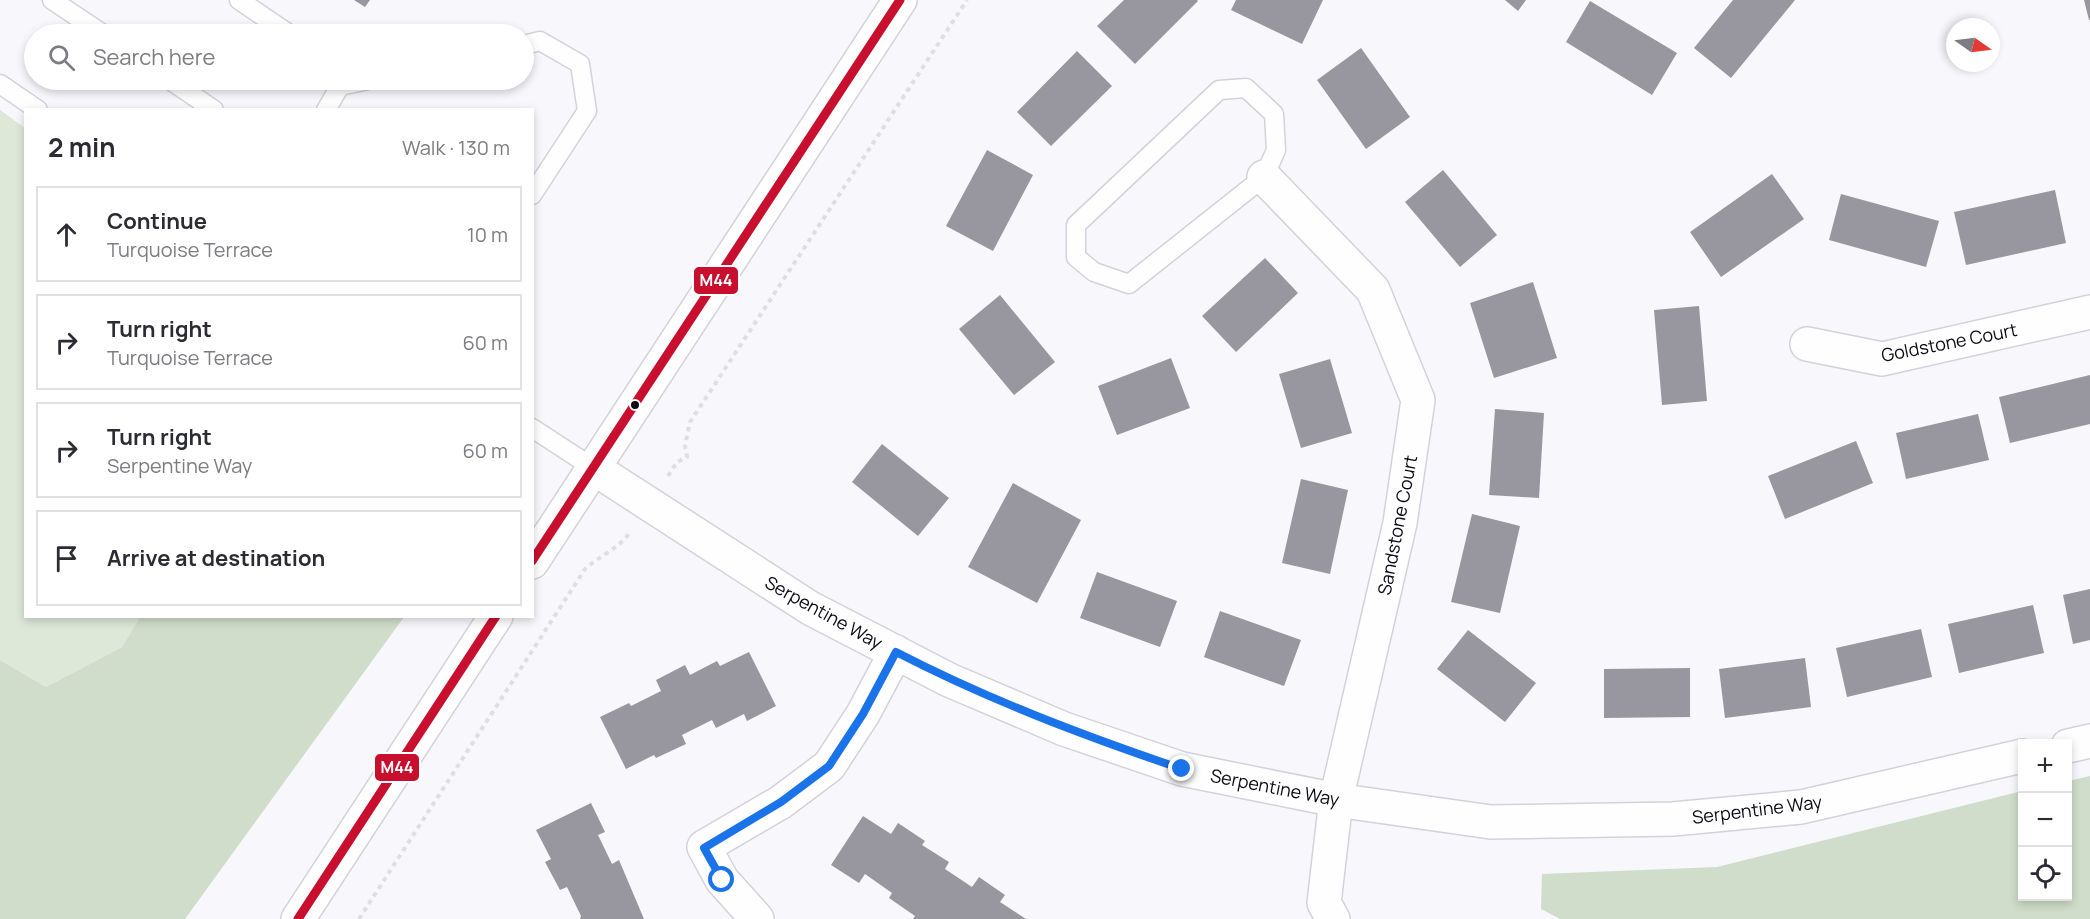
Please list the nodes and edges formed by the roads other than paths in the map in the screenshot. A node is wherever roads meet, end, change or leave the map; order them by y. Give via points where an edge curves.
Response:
1 (52, 0) edge
2 (239, 0) edge
3 (900, 0) edge
4 (88, 24) edge
5 (274, 24) edge
6 (534, 42) edge
7 (0, 84) edge
8 (185, 90) edge
9 (338, 90) edge
10 (35, 108) edge
11 (211, 108) edge
12 (327, 108) edge
13 (1264, 177) junction
14 (534, 192) edge
15 (2090, 312) edge
16 (1807, 344) dead end
17 (534, 430) edge
18 (595, 469) junction
19 (534, 559) edge
20 (495, 618) edge
21 (896, 652) junction
22 (2090, 741) edge
23 (2072, 745) edge
24 (2018, 757) edge
25 (1336, 800) junction
26 (298, 919) edge
27 (757, 919) edge
28 (1333, 919) edge

1 - 4 lane
2 - 5 lane
3 - 18 street
6 - 14 lane via 540,41 580,64 587,111
7 - 10 lane
8 - 11 lane
9 - 12 lane
13 - 13 lane via 1276,150 1274,114 1246,88 1220,90 1076,225 1076,257 1094,272 1129,284
13 - 25 street, Sandstone Court via 1373,290 1418,400 1400,523
15 - 16 street, Goldstone Court via 1882,359
17 - 18 lane
18 - 19 street
18 - 21 street, Serpentine Way via 810,608
20 - 26 street
21 - 25 street, Serpentine Way via 949,680 1085,736 1182,769
21 - 27 street via 829,766 781,802 704,848 722,880
22 - 23 street
24 - 25 street, Serpentine Way via 1801,807 1673,819 1491,822
25 - 28 street, Sandstone Court via 1324,903

